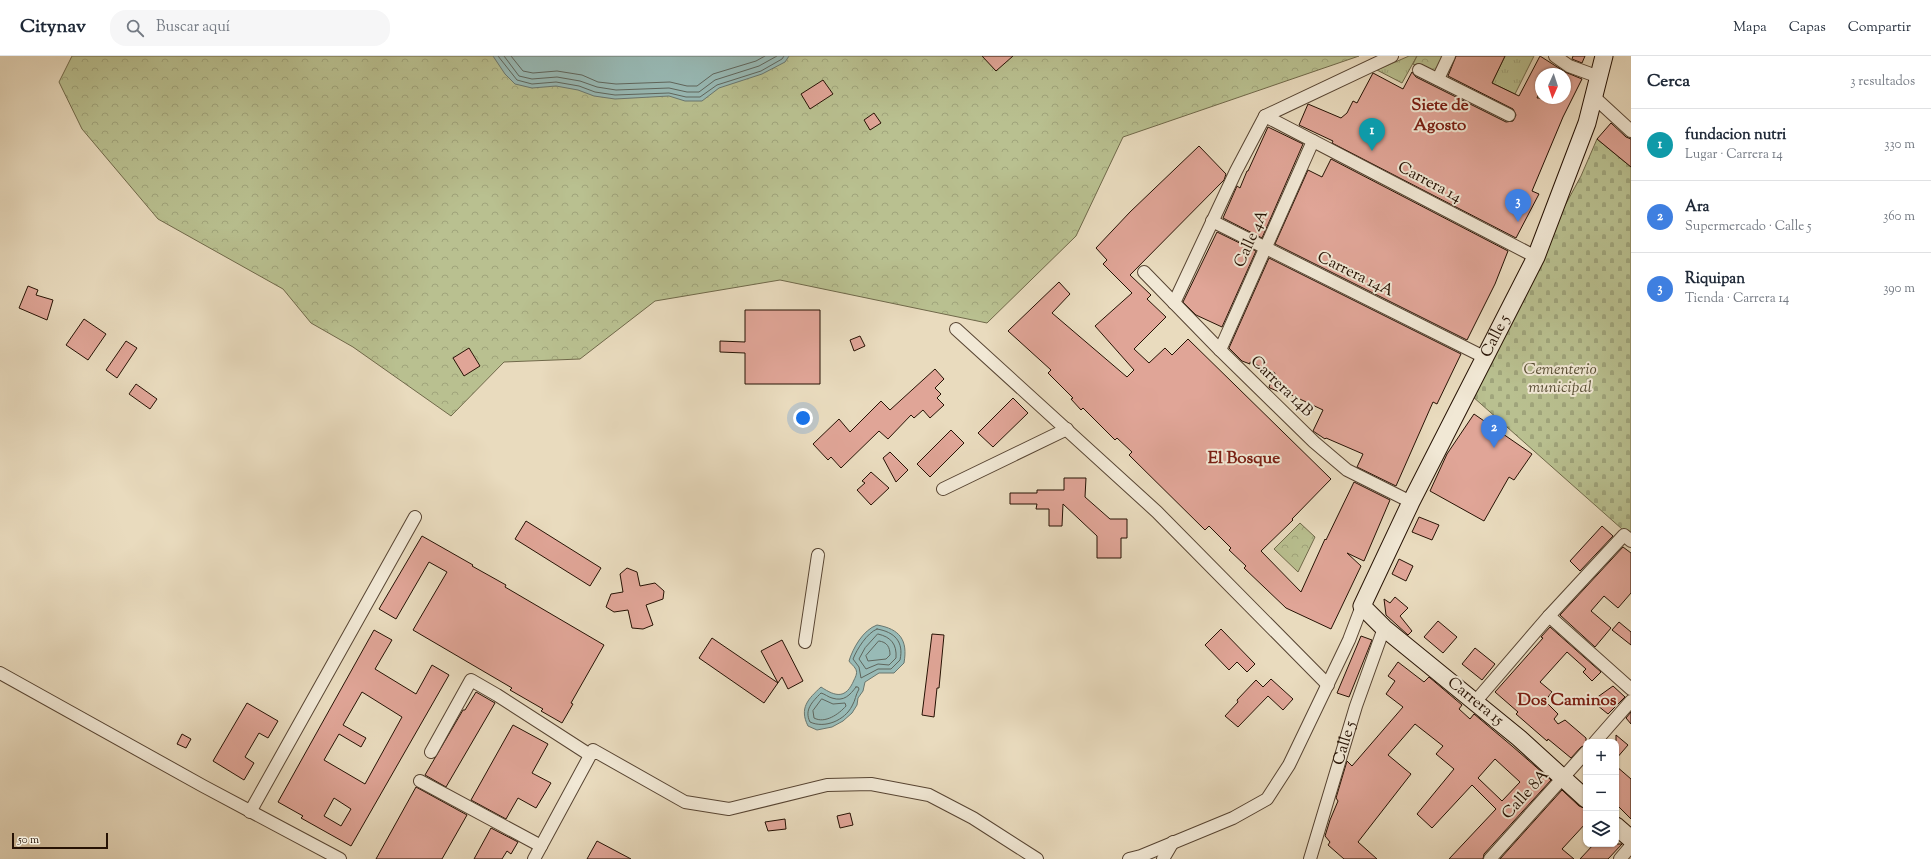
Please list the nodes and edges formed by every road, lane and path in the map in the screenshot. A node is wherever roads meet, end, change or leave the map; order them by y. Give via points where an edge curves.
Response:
1 (1392, 56) edge
2 (1449, 56) edge
3 (1555, 56) edge
4 (1604, 56) edge
5 (1419, 70) dead end
6 (1599, 77) junction
7 (1438, 79) junction
8 (1594, 97) junction
9 (1509, 115) dead end
10 (1265, 116) junction
11 (1631, 131) edge
12 (1313, 141) junction
13 (1212, 221) junction
14 (1265, 248) junction
15 (1536, 257) junction
16 (1144, 272) dead end
17 (1174, 303) junction
18 (956, 329) dead end
19 (1220, 350) junction
20 (1484, 357) junction
21 (1067, 429) junction
22 (943, 488) dead end
23 (1411, 502) junction
24 (415, 517) dead end
25 (1628, 538) edge
26 (818, 555) dead end
27 (1362, 606) junction
28 (1548, 616) junction
29 (1384, 628) junction
30 (805, 642) dead end
31 (0, 673) edge
32 (1328, 685) junction
33 (1631, 689) edge
34 (1631, 701) edge
35 (1476, 702) junction
36 (1598, 739) edge
37 (431, 752) dead end
38 (590, 755) junction
39 (1583, 755) edge
40 (1562, 778) junction
41 (420, 781) dead end
42 (1583, 796) edge
43 (250, 812) junction
44 (1619, 829) edge
45 (1631, 839) edge
46 (1172, 842) junction
47 (541, 846) junction
48 (1631, 846) edge
49 (340, 859) edge
50 (534, 859) edge
51 (1037, 859) edge
52 (1129, 859) edge
53 (1163, 859) edge
54 (1310, 859) edge
55 (1490, 859) edge
56 (1620, 859) edge

1 - 10 street
2 - 7 street
3 - 6 street via 1569,66
4 - 6 street, Calle 5
5 - 7 street
6 - 8 street, Calle 5
7 - 9 street
8 - 11 street
8 - 15 street, Calle 5 via 1587,123
10 - 12 street, Carrera 14
10 - 13 street
12 - 14 street, Calle 4A
12 - 15 street, Carrera 14
13 - 14 street, Carrera 14A
13 - 17 street
14 - 19 street, Calle 4A
14 - 20 street, Carrera 14A
15 - 20 street, Calle 5
16 - 17 street, Carrera 14B
17 - 19 street, Carrera 14B
18 - 21 street
19 - 23 street, Carrera 14B via 1314,442 1347,470
20 - 23 street, Calle 5
21 - 22 street
21 - 32 street via 1157,512
23 - 27 street, Calle 5
24 - 43 street
25 - 28 street
26 - 30 street
27 - 29 street, Carrera 15
27 - 32 street
28 - 33 street
28 - 35 street
29 - 35 street, Carrera 15
29 - 54 street, Calle 5 via 1356,706
31 - 43 street
32 - 46 street via 1289,765 1267,799 1233,818
34 - 36 street
35 - 40 street, Carrera 15
37 - 38 street via 471,680
38 - 47 street
38 - 51 street via 593,750 685,802 729,808 827,785 872,784 929,795 973,818
39 - 40 street, Calle 8A
40 - 42 street, Carrera 15
40 - 55 street, Calle 8A
41 - 47 street
43 - 49 street
44 - 45 street
46 - 52 street
46 - 53 street
47 - 50 street
48 - 56 street

